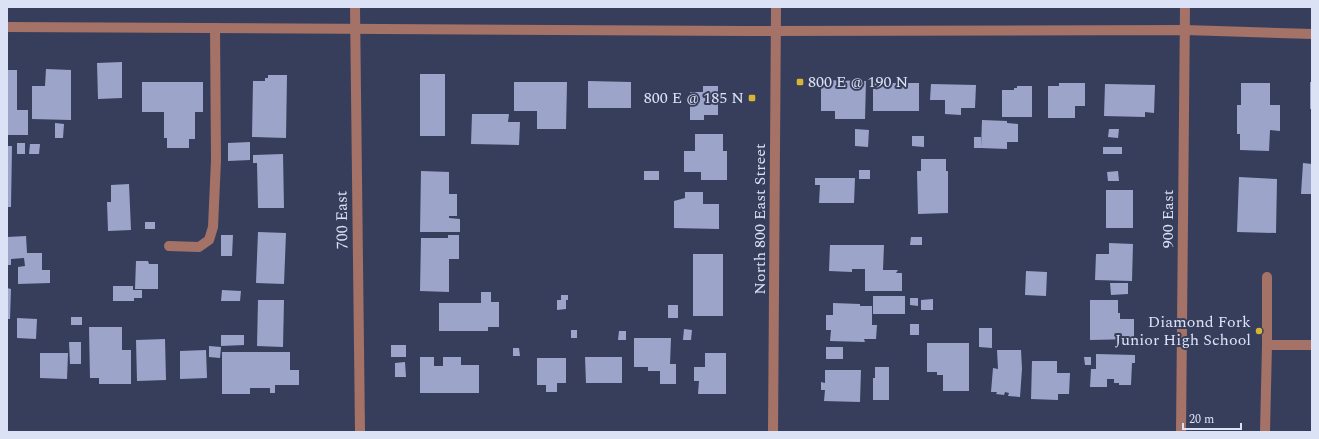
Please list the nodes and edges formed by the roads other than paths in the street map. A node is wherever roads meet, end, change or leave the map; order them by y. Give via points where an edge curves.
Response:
1 (354, 7) edge
2 (776, 7) edge
3 (1185, 7) edge
4 (7, 26) edge
5 (215, 28) junction
6 (354, 29) junction
7 (1185, 30) junction
8 (776, 31) junction
9 (1312, 34) edge
10 (169, 246) dead end
11 (1267, 277) dead end
12 (1267, 345) junction
13 (1312, 345) edge
14 (360, 432) edge
15 (773, 432) edge
16 (1181, 432) edge
17 (1265, 432) edge

1 - 6 street, 700 East
2 - 8 street, North 800 East Street
3 - 7 street, 900 East
4 - 5 street
5 - 6 street
5 - 10 street via 216,160 213,227 209,240 199,247
6 - 8 street
6 - 14 street, 700 East
7 - 8 street
7 - 9 street
7 - 16 street, 900 East
8 - 15 street, North 800 East Street
11 - 12 street
12 - 13 street
12 - 17 street

